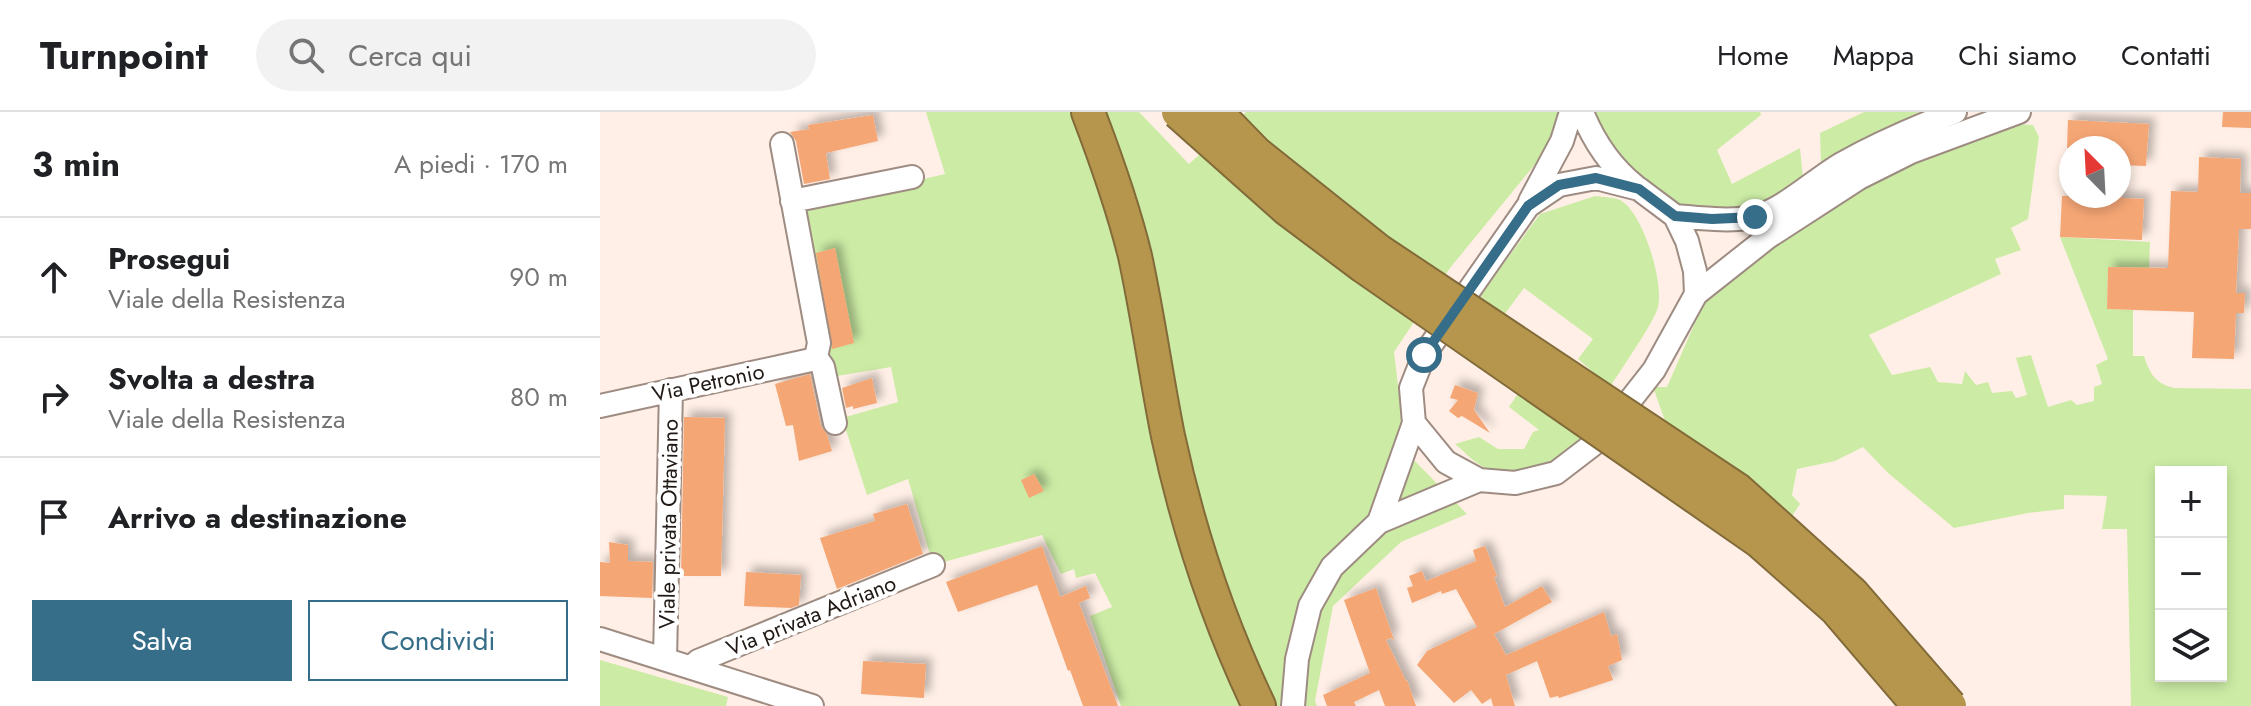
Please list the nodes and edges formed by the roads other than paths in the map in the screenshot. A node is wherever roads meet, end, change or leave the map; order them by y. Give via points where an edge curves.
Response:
1 (1088, 112) edge
2 (1178, 112) edge
3 (1216, 112) edge
4 (1571, 112) edge
5 (1582, 112) edge
6 (1955, 112) edge
7 (2019, 112) edge
8 (782, 144) dead end
9 (912, 177) dead end
10 (1639, 189) junction
11 (792, 201) junction
12 (1528, 206) junction
13 (1675, 216) junction
14 (1696, 294) junction
15 (816, 357) junction
16 (671, 390) junction
17 (600, 406) edge
18 (835, 423) dead end
19 (1414, 423) junction
20 (1479, 480) junction
21 (1379, 522) junction
22 (933, 565) dead end
23 (600, 639) edge
24 (665, 659) junction
25 (691, 667) junction
26 (812, 706) edge
27 (1259, 706) edge
28 (1293, 706) edge
29 (1919, 706) edge
30 (1950, 706) edge

1 - 27 highway via 1134,253 1168,436 1207,580
2 - 29 highway, bridge via 1287,209 1363,266 1759,541 1836,609
3 - 30 highway, bridge via 1256,153 1379,251 1738,490 1852,593
4 - 12 street
5 - 10 street via 1592,138
6 - 13 street via 1842,164 1755,217
7 - 14 street via 1911,152 1859,178 1768,237
8 - 11 street
9 - 11 street
10 - 12 street via 1596,178 1559,185
10 - 13 street
11 - 15 street via 819,343
12 - 19 street via 1424,355 1411,388
13 - 14 street via 1687,241
14 - 20 street via 1654,370 1599,440 1556,473 1515,483
15 - 16 street, Via Petronio
15 - 18 street
16 - 17 street, Via Petronio
16 - 24 street, Viale privata Ottaviano
19 - 20 street via 1446,462
19 - 21 street
20 - 21 street
21 - 28 street via 1332,567 1310,606
22 - 25 street, Via privata Adriano
23 - 24 street
24 - 25 street
25 - 26 street

